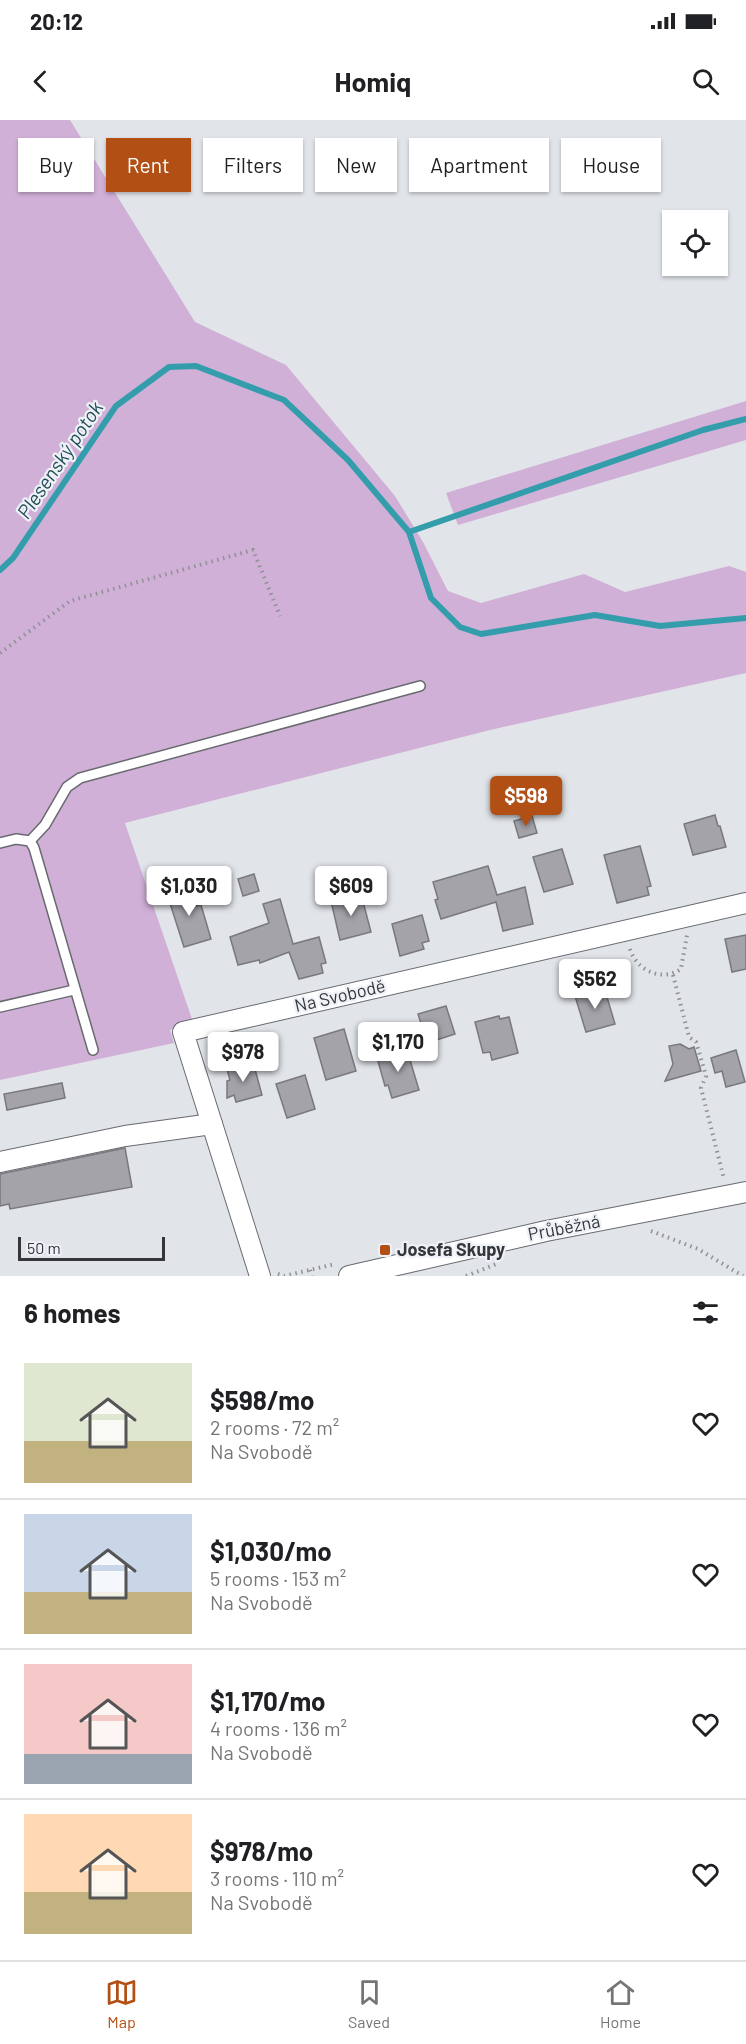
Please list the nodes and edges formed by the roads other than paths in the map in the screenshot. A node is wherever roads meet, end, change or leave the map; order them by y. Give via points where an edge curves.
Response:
1 (420, 686) dead end
2 (30, 841) junction
3 (0, 843) edge
4 (746, 903) edge
5 (74, 990) junction
6 (0, 1007) edge
7 (93, 1050) dead end
8 (212, 1124) junction
9 (0, 1162) edge
10 (737, 1193) edge
11 (260, 1276) edge
12 (349, 1276) edge

1 - 2 lane via 80,778 67,788 45,825
2 - 3 lane
2 - 5 lane
4 - 8 street, Na Svobodě via 183,1032
5 - 6 lane
5 - 7 lane
8 - 9 street via 125,1136
8 - 11 street, Na Svobodě
10 - 12 street, Průběžná

